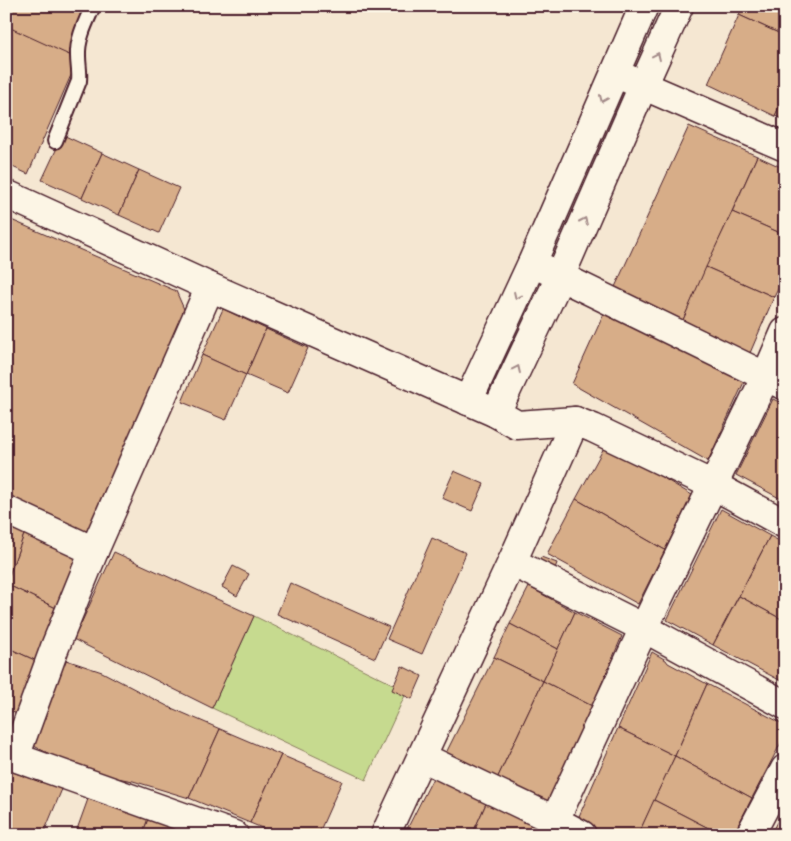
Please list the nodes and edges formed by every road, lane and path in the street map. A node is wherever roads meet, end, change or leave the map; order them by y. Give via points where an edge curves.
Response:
1 (93, 6) edge
2 (644, 6) edge
3 (679, 6) edge
4 (614, 72) junction
5 (643, 86) junction
6 (55, 141) dead end
7 (785, 147) edge
8 (6, 194) edge
9 (532, 263) junction
10 (560, 276) junction
11 (210, 287) junction
12 (785, 332) edge
13 (775, 381) edge
14 (468, 401) junction
15 (496, 413) junction
16 (575, 422) junction
17 (713, 486) junction
18 (6, 510) edge
19 (785, 524) edge
20 (94, 552) junction
21 (512, 562) junction
22 (644, 628) junction
23 (785, 704) edge
24 (10, 756) edge
25 (422, 757) junction
26 (785, 769) edge
27 (551, 827) edge
28 (225, 833) edge
29 (385, 835) edge
30 (582, 835) edge
31 (750, 835) edge

1 - 6 lane via 80,40 79,81
2 - 4 street
5 -> 3 street
4 - 5 street
4 -> 9 street
5 - 7 street
10 -> 5 street
8 - 11 street
9 - 10 street
9 -> 14 street
10 - 13 street
15 -> 10 street
11 - 14 street
11 - 20 street
12 - 13 street
13 - 17 street
14 - 15 street
15 - 16 street via 517,425
16 - 17 street
16 - 21 street
17 - 19 street
17 - 22 street
18 - 20 street
20 - 24 street
21 - 22 street
21 - 25 street
22 - 23 street
22 - 27 street
24 - 28 street
25 - 27 street
25 - 29 street
26 - 31 street
27 - 30 street

